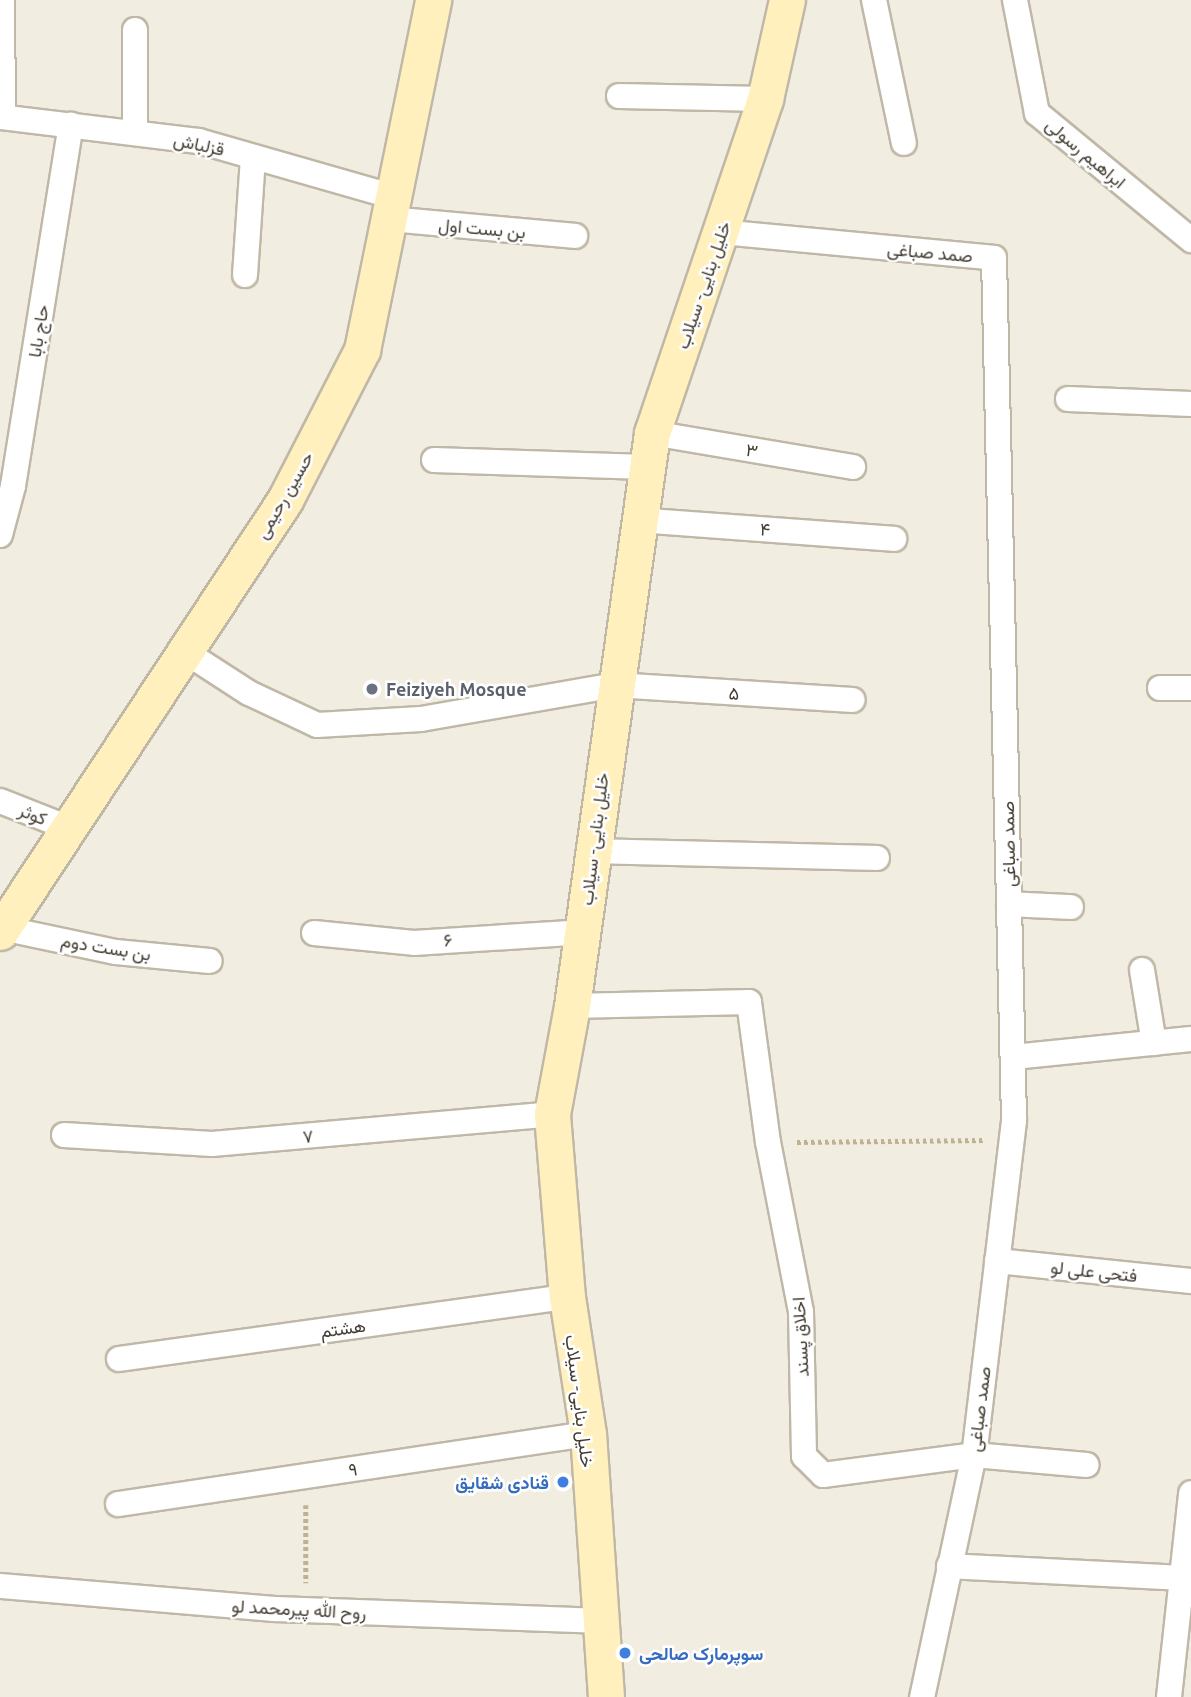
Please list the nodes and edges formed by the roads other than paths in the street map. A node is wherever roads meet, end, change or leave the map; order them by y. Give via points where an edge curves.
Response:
1 (2, 0) edge
2 (433, 0) edge
3 (787, 0) edge
4 (874, 0) edge
5 (1015, 0) edge
6 (135, 30) dead end
7 (619, 96) dead end
8 (765, 99) junction
9 (1, 117) edge
10 (71, 125) junction
11 (135, 133) junction
12 (904, 143) dead end
13 (253, 157) junction
14 (391, 208) junction
15 (721, 233) junction
16 (575, 236) dead end
17 (1191, 240) edge
18 (245, 275) dead end
19 (1068, 399) dead end
20 (1191, 404) edge
21 (649, 450) junction
22 (434, 460) dead end
23 (853, 467) dead end
24 (637, 520) junction
25 (0, 536) edge
26 (894, 539) dead end
27 (184, 651) junction
28 (615, 685) junction
29 (1160, 688) dead end
30 (1191, 688) edge
31 (853, 700) dead end
32 (0, 801) edge
33 (66, 827) junction
34 (592, 851) junction
35 (877, 858) dead end
36 (1009, 904) junction
37 (1071, 907) dead end
38 (1, 930) edge
39 (582, 932) junction
40 (314, 933) dead end
41 (209, 961) dead end
42 (1142, 970) dead end
43 (572, 1006) junction
44 (1191, 1039) edge
45 (1154, 1043) junction
46 (1013, 1057) junction
47 (552, 1114) junction
48 (64, 1135) dead end
49 (997, 1261) junction
50 (1191, 1282) edge
51 (567, 1297) junction
52 (118, 1359) dead end
53 (588, 1434) junction
54 (974, 1455) junction
55 (1087, 1465) dead end
56 (1191, 1493) edge
57 (118, 1504) dead end
58 (949, 1566) junction
59 (1182, 1578) junction
60 (0, 1586) edge
61 (598, 1621) junction
62 (606, 1697) edge
63 (922, 1697) edge
64 (1169, 1697) edge

1 - 9 street
2 - 14 street, حسین رحیمی
3 - 8 street, خلیل بنایی- سیلاب
4 - 12 street
5 - 17 street, ابراهیم رسولی via 1037,113
6 - 11 street
7 - 8 street
8 - 15 street, خلیل بنایی- سیلاب
9 - 10 street, قزلباش
10 - 11 street, قزلباش
10 - 25 street, حاج بابا via 13,486
11 - 13 street, قزلباش via 199,141
13 - 14 street, قزلباش
13 - 18 street
14 - 16 street, بن بست اول
14 - 27 street, حسین رحیمی via 362,351 285,500
15 - 21 street, خلیل بنایی- سیلاب
15 - 36 street, صمد صباغی via 994,258
19 - 20 street
21 - 22 street, ۳
21 - 23 street, ۳
21 - 24 street, خلیل بنایی- سیلاب
24 - 26 street, ۴
24 - 28 street, خلیل بنایی- سیلاب
27 - 28 street, ۵ via 249,693 317,725 421,719
27 - 33 street, حسین رحیمی
28 - 31 street, ۵
28 - 34 street, خلیل بنایی- سیلاب
29 - 30 street
32 - 33 street, کوثر
33 - 38 street, حسین رحیمی
34 - 35 street
34 - 39 street, خلیل بنایی- سیلاب
36 - 37 street
36 - 46 street, صمد صباغی
38 - 41 street, بن بست دوم via 116,952
39 - 40 street, ۶ via 414,943
39 - 43 street, خلیل بنایی- سیلاب
42 - 45 street
43 - 47 street, خلیل بنایی- سیلاب
43 - 54 street, اخلاق پسند via 749,1002 768,1142 801,1312 804,1456 823,1475
44 - 45 street
45 - 46 street
46 - 49 street, صمد صباغی via 1012,1140
47 - 48 street, ۷ via 212,1144
47 - 51 street, خلیل بنایی- سیلاب
49 - 50 street, فتحی علی لو
49 - 54 street, صمد صباغی
51 - 52 street, هشتم
51 - 53 street, خلیل بنایی- سیلاب
53 - 57 street, ۹
53 - 61 street, خلیل بنایی- سیلاب
54 - 55 street
54 - 58 street, صمد صباغی
56 - 59 street
58 - 59 street
58 - 63 street, صمد صباغی
59 - 64 street
60 - 61 street, روح الله پیرمحمد لو via 307,1610
61 - 62 street, خلیل بنایی- سیلاب

